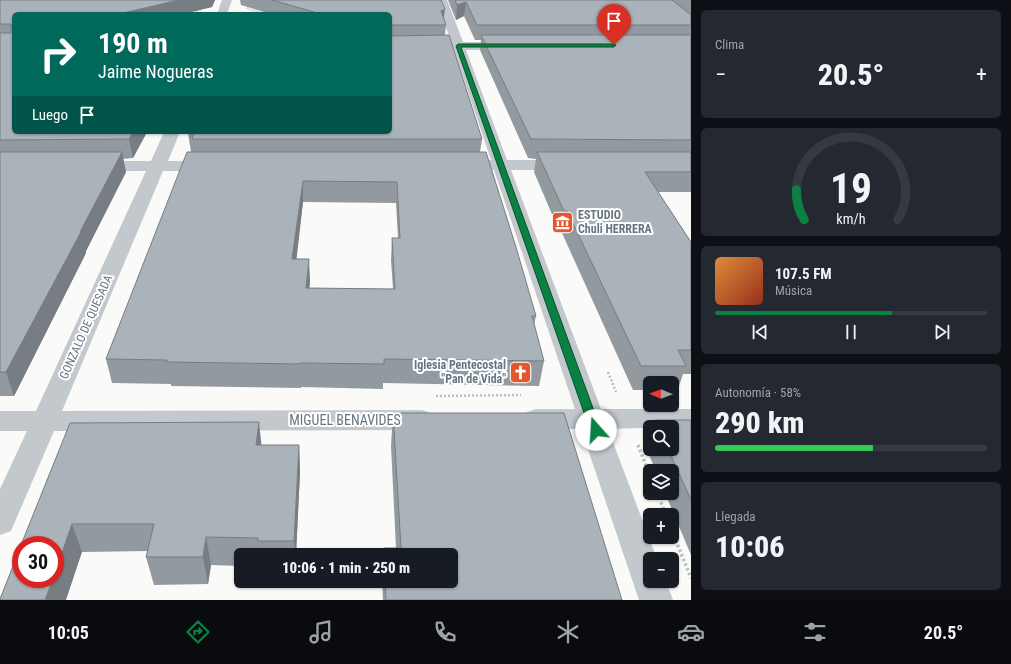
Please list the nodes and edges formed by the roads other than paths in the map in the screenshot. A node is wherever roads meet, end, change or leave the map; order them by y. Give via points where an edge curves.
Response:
1 (228, 0) edge
2 (442, 0) edge
3 (223, 12) edge
4 (392, 46) edge
5 (458, 46) junction
6 (521, 46) edge
7 (171, 134) edge
8 (502, 165) junction
9 (583, 165) edge
10 (76, 166) edge
11 (157, 166) junction
12 (226, 166) edge
13 (446, 166) edge
14 (509, 419) edge
15 (592, 419) junction
16 (691, 419) edge
17 (446, 420) edge
18 (0, 421) edge
19 (45, 421) junction
20 (0, 522) edge
21 (656, 600) edge

1 - 3 street
2 - 5 street
4 - 5 street
5 - 6 street
5 - 8 street
7 - 11 street, GONZALO DE QUESADA
8 - 9 street
8 - 13 street
8 - 15 street
10 - 11 street
11 - 12 street
11 - 19 street, GONZALO DE QUESADA
14 - 15 street
15 - 16 street
15 - 21 street
17 - 19 street, MIGUEL BENAVIDES
18 - 19 street, MIGUEL BENAVIDES
19 - 20 street, GONZALO DE QUESADA

